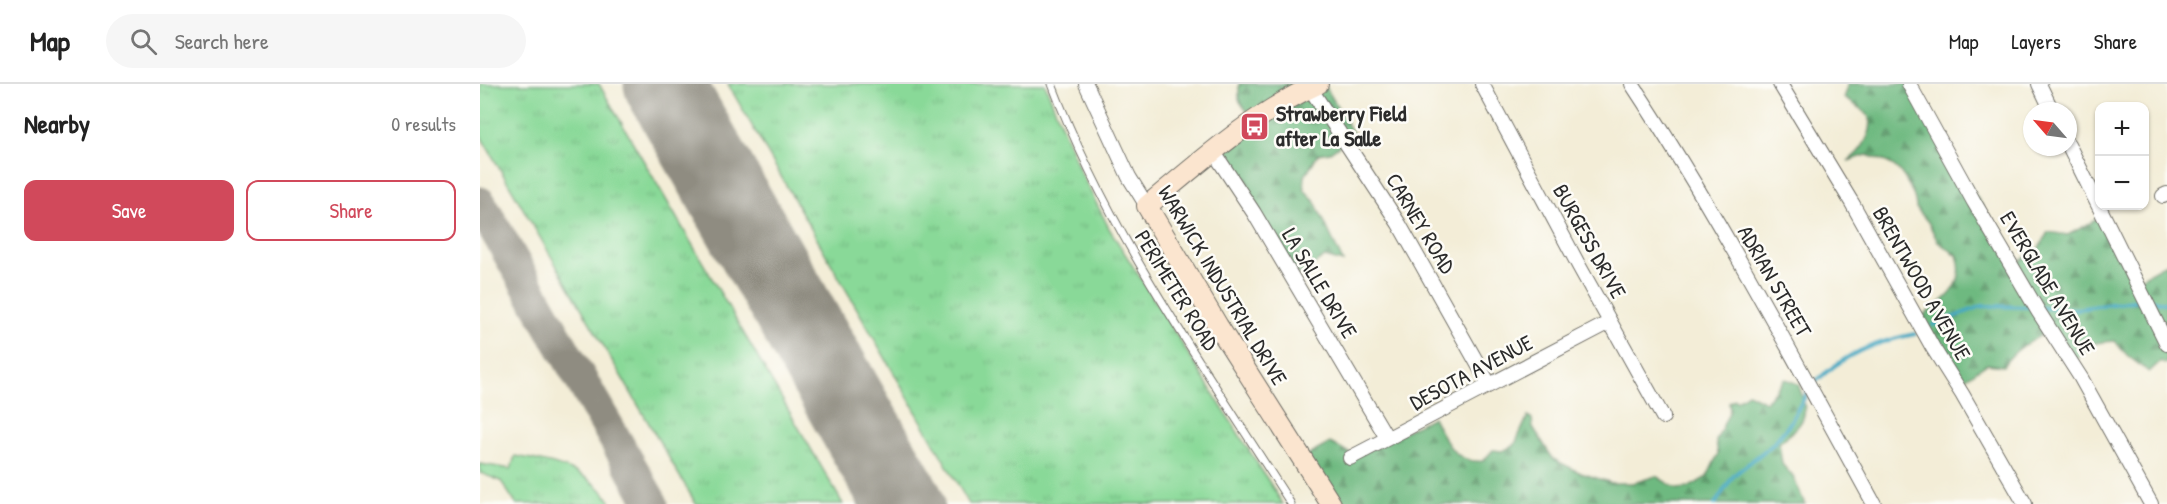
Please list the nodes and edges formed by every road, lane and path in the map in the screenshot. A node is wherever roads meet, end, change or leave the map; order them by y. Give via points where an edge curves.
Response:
1 (1052, 84) edge
2 (1086, 84) edge
3 (1482, 84) edge
4 (1632, 84) edge
5 (1780, 84) edge
6 (1909, 84) edge
7 (2039, 84) edge
8 (1314, 86) edge
9 (2048, 102) edge
10 (1213, 151) junction
11 (2074, 156) edge
12 (1147, 206) junction
13 (1610, 322) junction
14 (2167, 344) edge
15 (1489, 384) junction
16 (1663, 417) dead end
17 (1388, 438) junction
18 (1350, 458) dead end
19 (1291, 504) edge
20 (1331, 504) edge
21 (1874, 504) edge
22 (2025, 504) edge
23 (2151, 504) edge

1 - 19 lane, PERIMETER ROAD via 1087,168 1120,232
2 - 12 street, WARWICK INDUSTRIAL DRIVE via 1129,177
3 - 13 street, BURGESS DRIVE
4 - 21 street, ADRIAN STREET via 1734,252
5 - 22 street, BRENTWOOD AVENUE
6 - 23 street, EVERGLADE AVENUE
7 - 9 street
8 - 10 street via 1269,111
8 - 15 street, CARNEY ROAD via 1399,224
10 - 12 street
10 - 17 street, LA SALLE DRIVE
11 - 14 street
12 - 20 street, WARWICK INDUSTRIAL DRIVE
13 - 15 street, DESOTA AVENUE
13 - 16 street, BURGESS DRIVE
15 - 17 street, DESOTA AVENUE
17 - 18 street, DESOTA AVENUE

